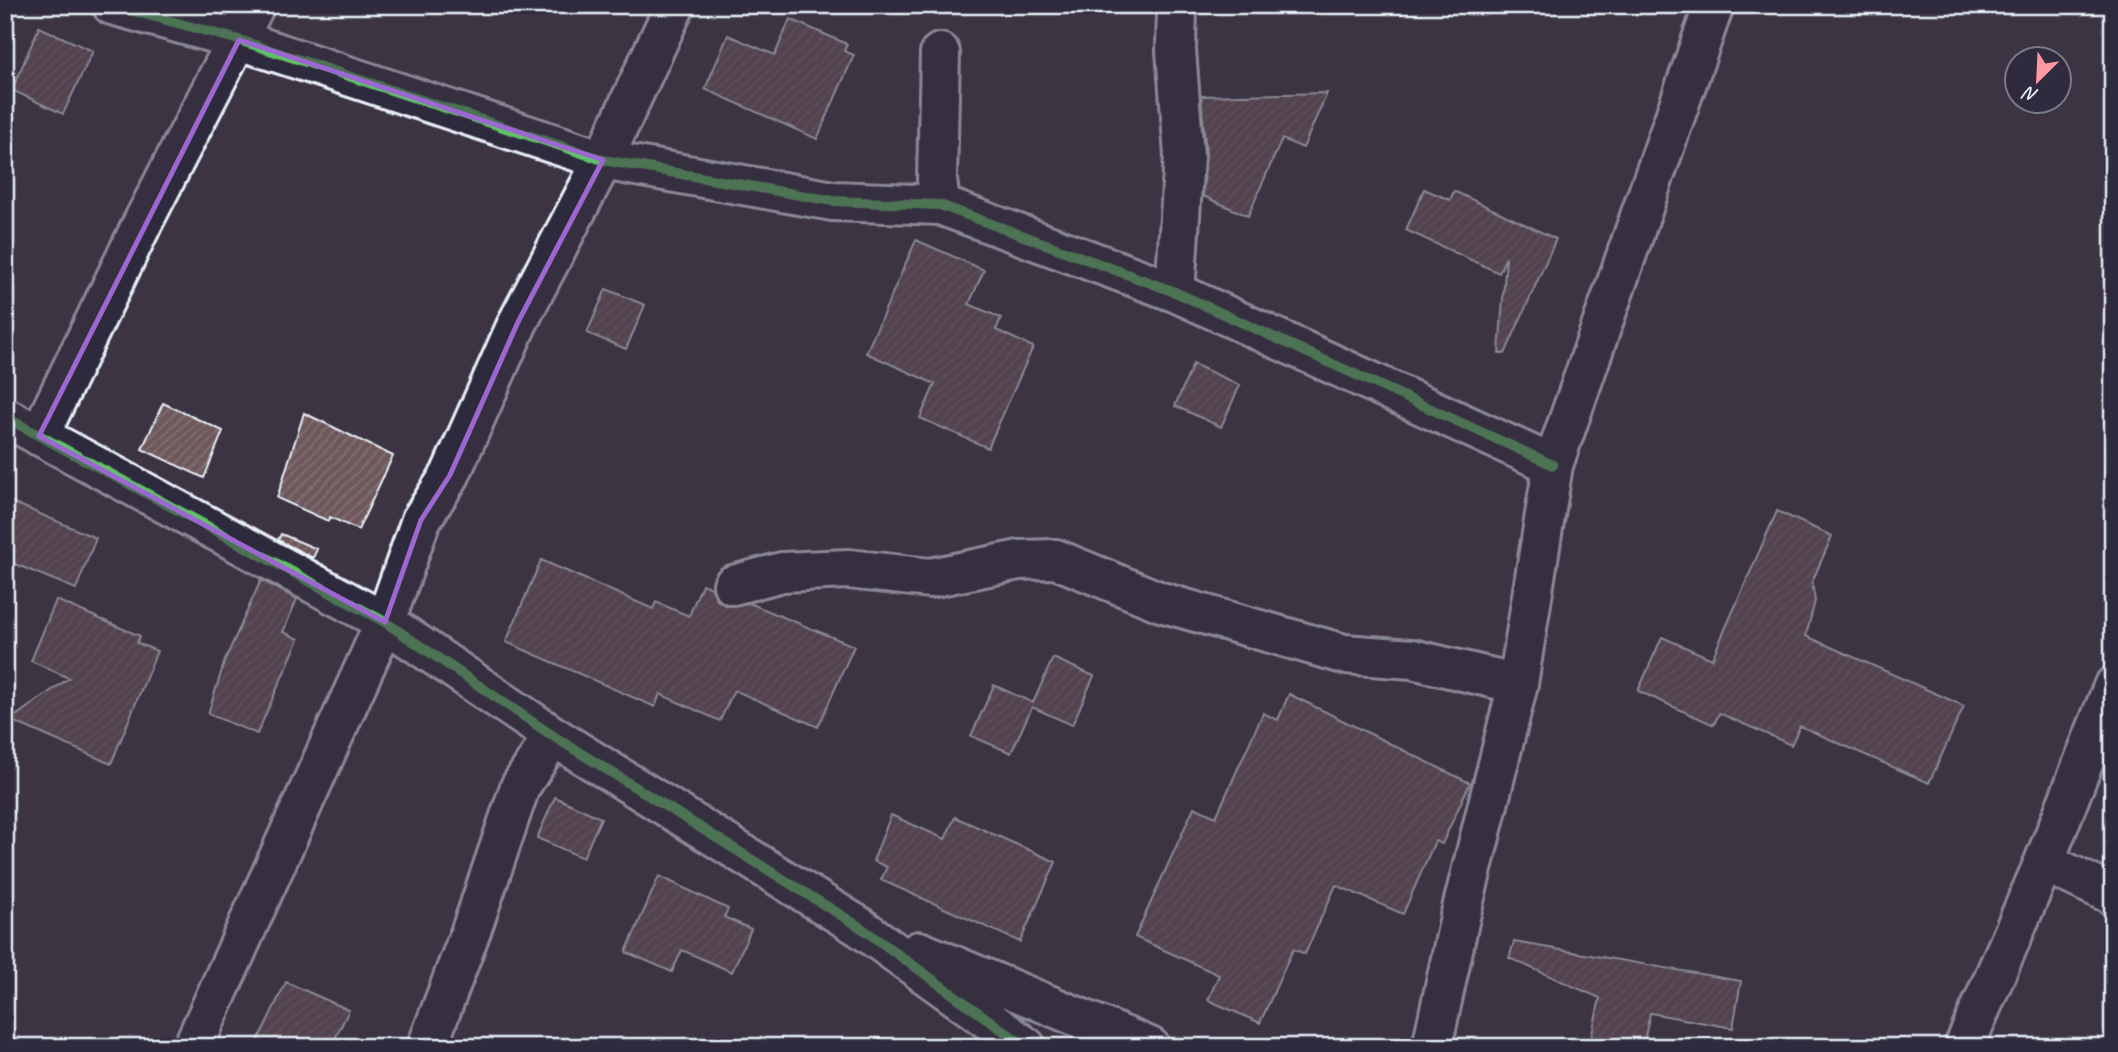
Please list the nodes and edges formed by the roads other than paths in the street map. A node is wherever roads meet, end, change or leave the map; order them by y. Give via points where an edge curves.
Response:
1 (113, 5) edge
2 (255, 5) edge
3 (675, 5) edge
4 (1177, 5) edge
5 (1714, 5) edge
6 (239, 40) junction
7 (940, 53) dead end
8 (603, 160) junction
9 (940, 205) junction
10 (1175, 292) junction
11 (16, 430) edge
12 (1553, 466) junction
13 (733, 585) dead end
14 (385, 622) junction
15 (1518, 684) junction
16 (2113, 687) edge
17 (553, 736) junction
18 (2044, 862) junction
19 (2113, 895) edge
20 (860, 927) junction
21 (193, 1047) edge
22 (427, 1047) edge
23 (1026, 1047) edge
24 (1150, 1047) edge
25 (1432, 1047) edge
26 (1964, 1047) edge

1 - 6 street
2 - 6 street
3 - 8 street
4 - 10 street via 1184,156
5 - 12 street
6 - 8 street
6 - 11 street via 144,220
7 - 9 street
8 - 9 street via 833,201
8 - 14 street via 518,322 450,475 421,520
9 - 10 street
10 - 12 street
11 - 14 street
12 - 15 street
13 - 15 street via 782,572 848,569 930,578 1019,560 1056,559 1161,602 1344,654 1412,659
14 - 17 street
14 - 21 street
15 - 25 street
16 - 18 street
17 - 20 street
17 - 22 street via 520,787
18 - 19 street
18 - 26 street
20 - 23 street
20 - 24 street

